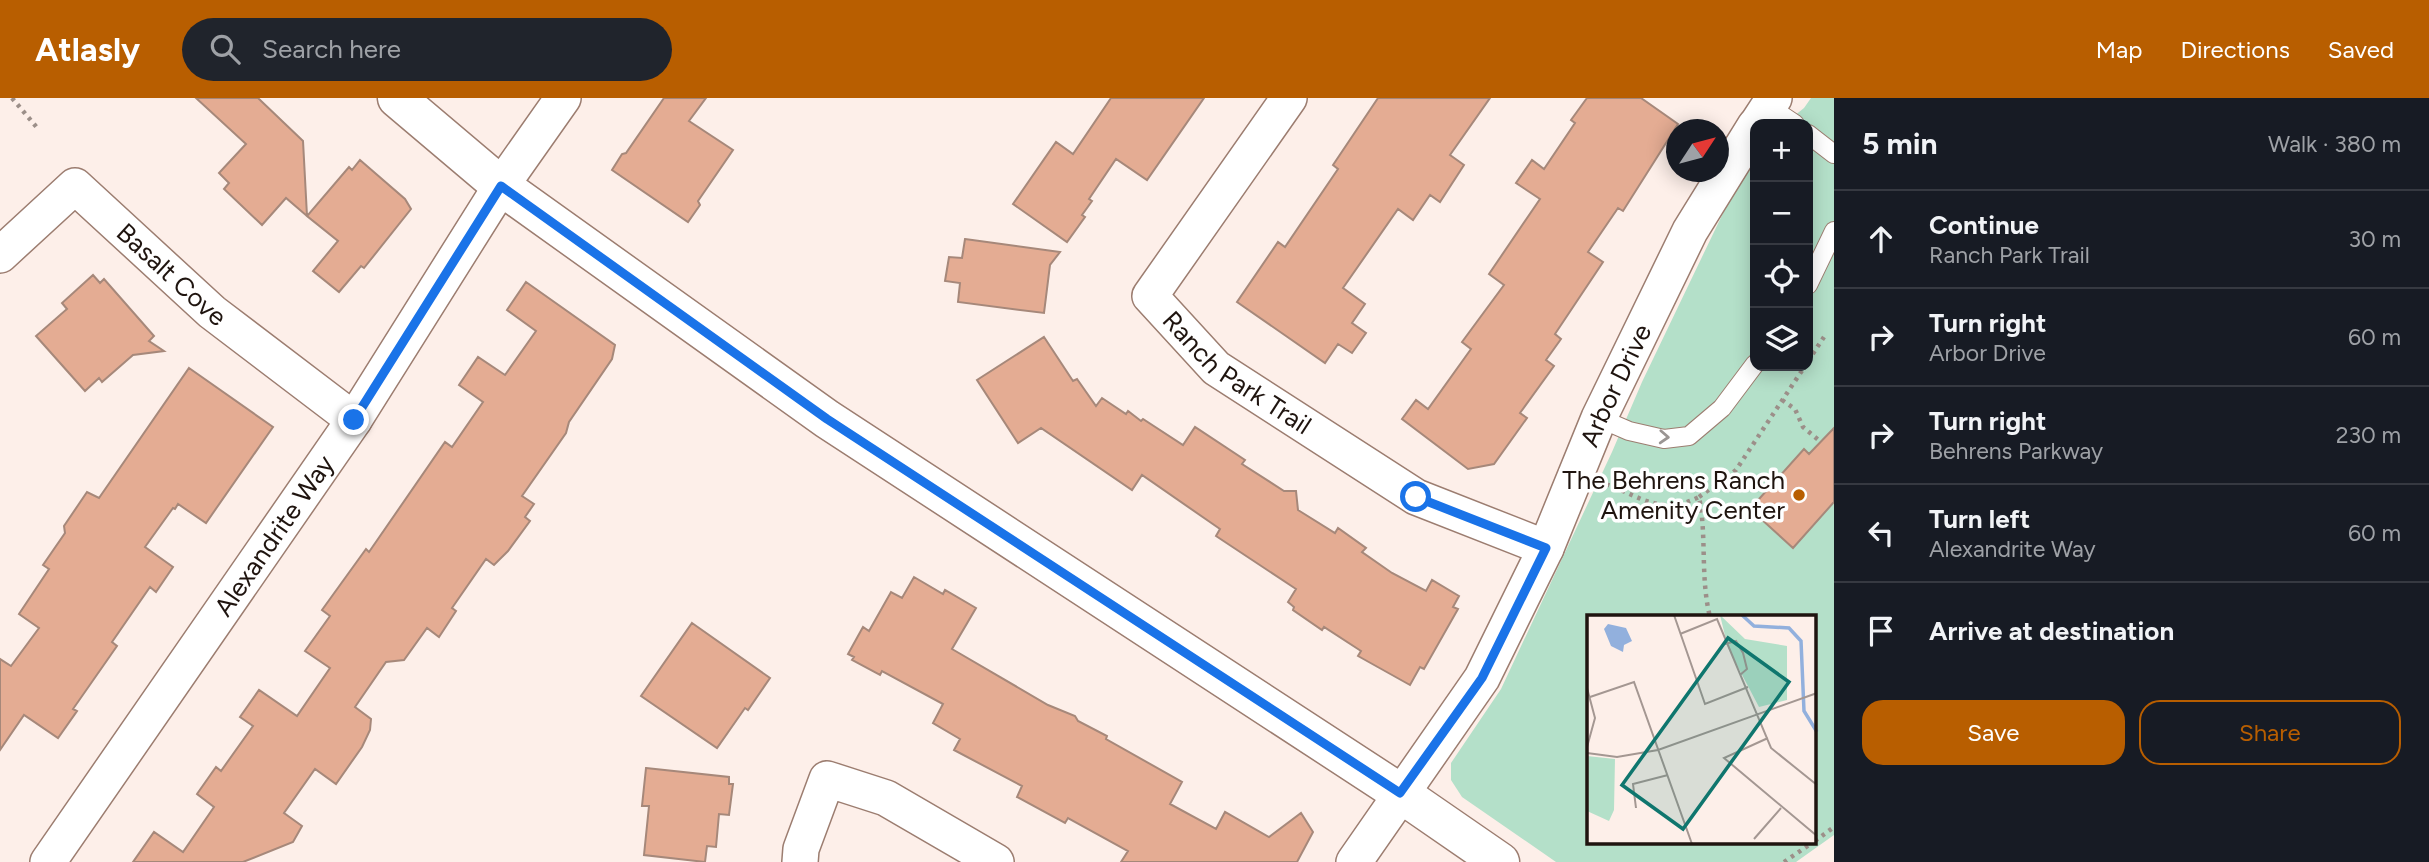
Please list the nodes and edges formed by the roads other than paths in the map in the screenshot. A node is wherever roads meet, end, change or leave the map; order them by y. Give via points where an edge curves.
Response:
1 (397, 98) edge
2 (563, 98) edge
3 (1289, 98) edge
4 (1770, 116) edge
5 (1813, 138) edge
6 (1834, 154) edge
7 (501, 186) junction
8 (1834, 231) edge
9 (0, 255) edge
10 (1813, 275) edge
11 (1750, 371) edge
12 (1599, 418) junction
13 (354, 420) junction
14 (1546, 548) junction
15 (1400, 793) junction
16 (48, 862) edge
17 (800, 862) edge
18 (996, 862) edge
19 (1354, 862) edge
20 (1500, 862) edge

1 - 7 street
2 - 7 street, Alexandrite Way
3 - 14 street, Ranch Park Trail via 1150,296 1216,368 1416,497
4 - 12 street, Arbor Drive via 1690,231
5 - 6 lane
7 - 13 street, Alexandrite Way
7 - 15 street via 827,419
8 - 10 lane
9 - 13 street, Basalt Cove via 75,186 212,312
12 -> 11 lane via 1664,439 1689,436 1722,408
12 - 14 street, Arbor Drive
13 - 16 street, Alexandrite Way
14 - 15 street, Arbor Drive via 1482,678
15 - 19 street, Arbor Drive
15 - 20 street
17 - 18 street via 827,779 886,798

